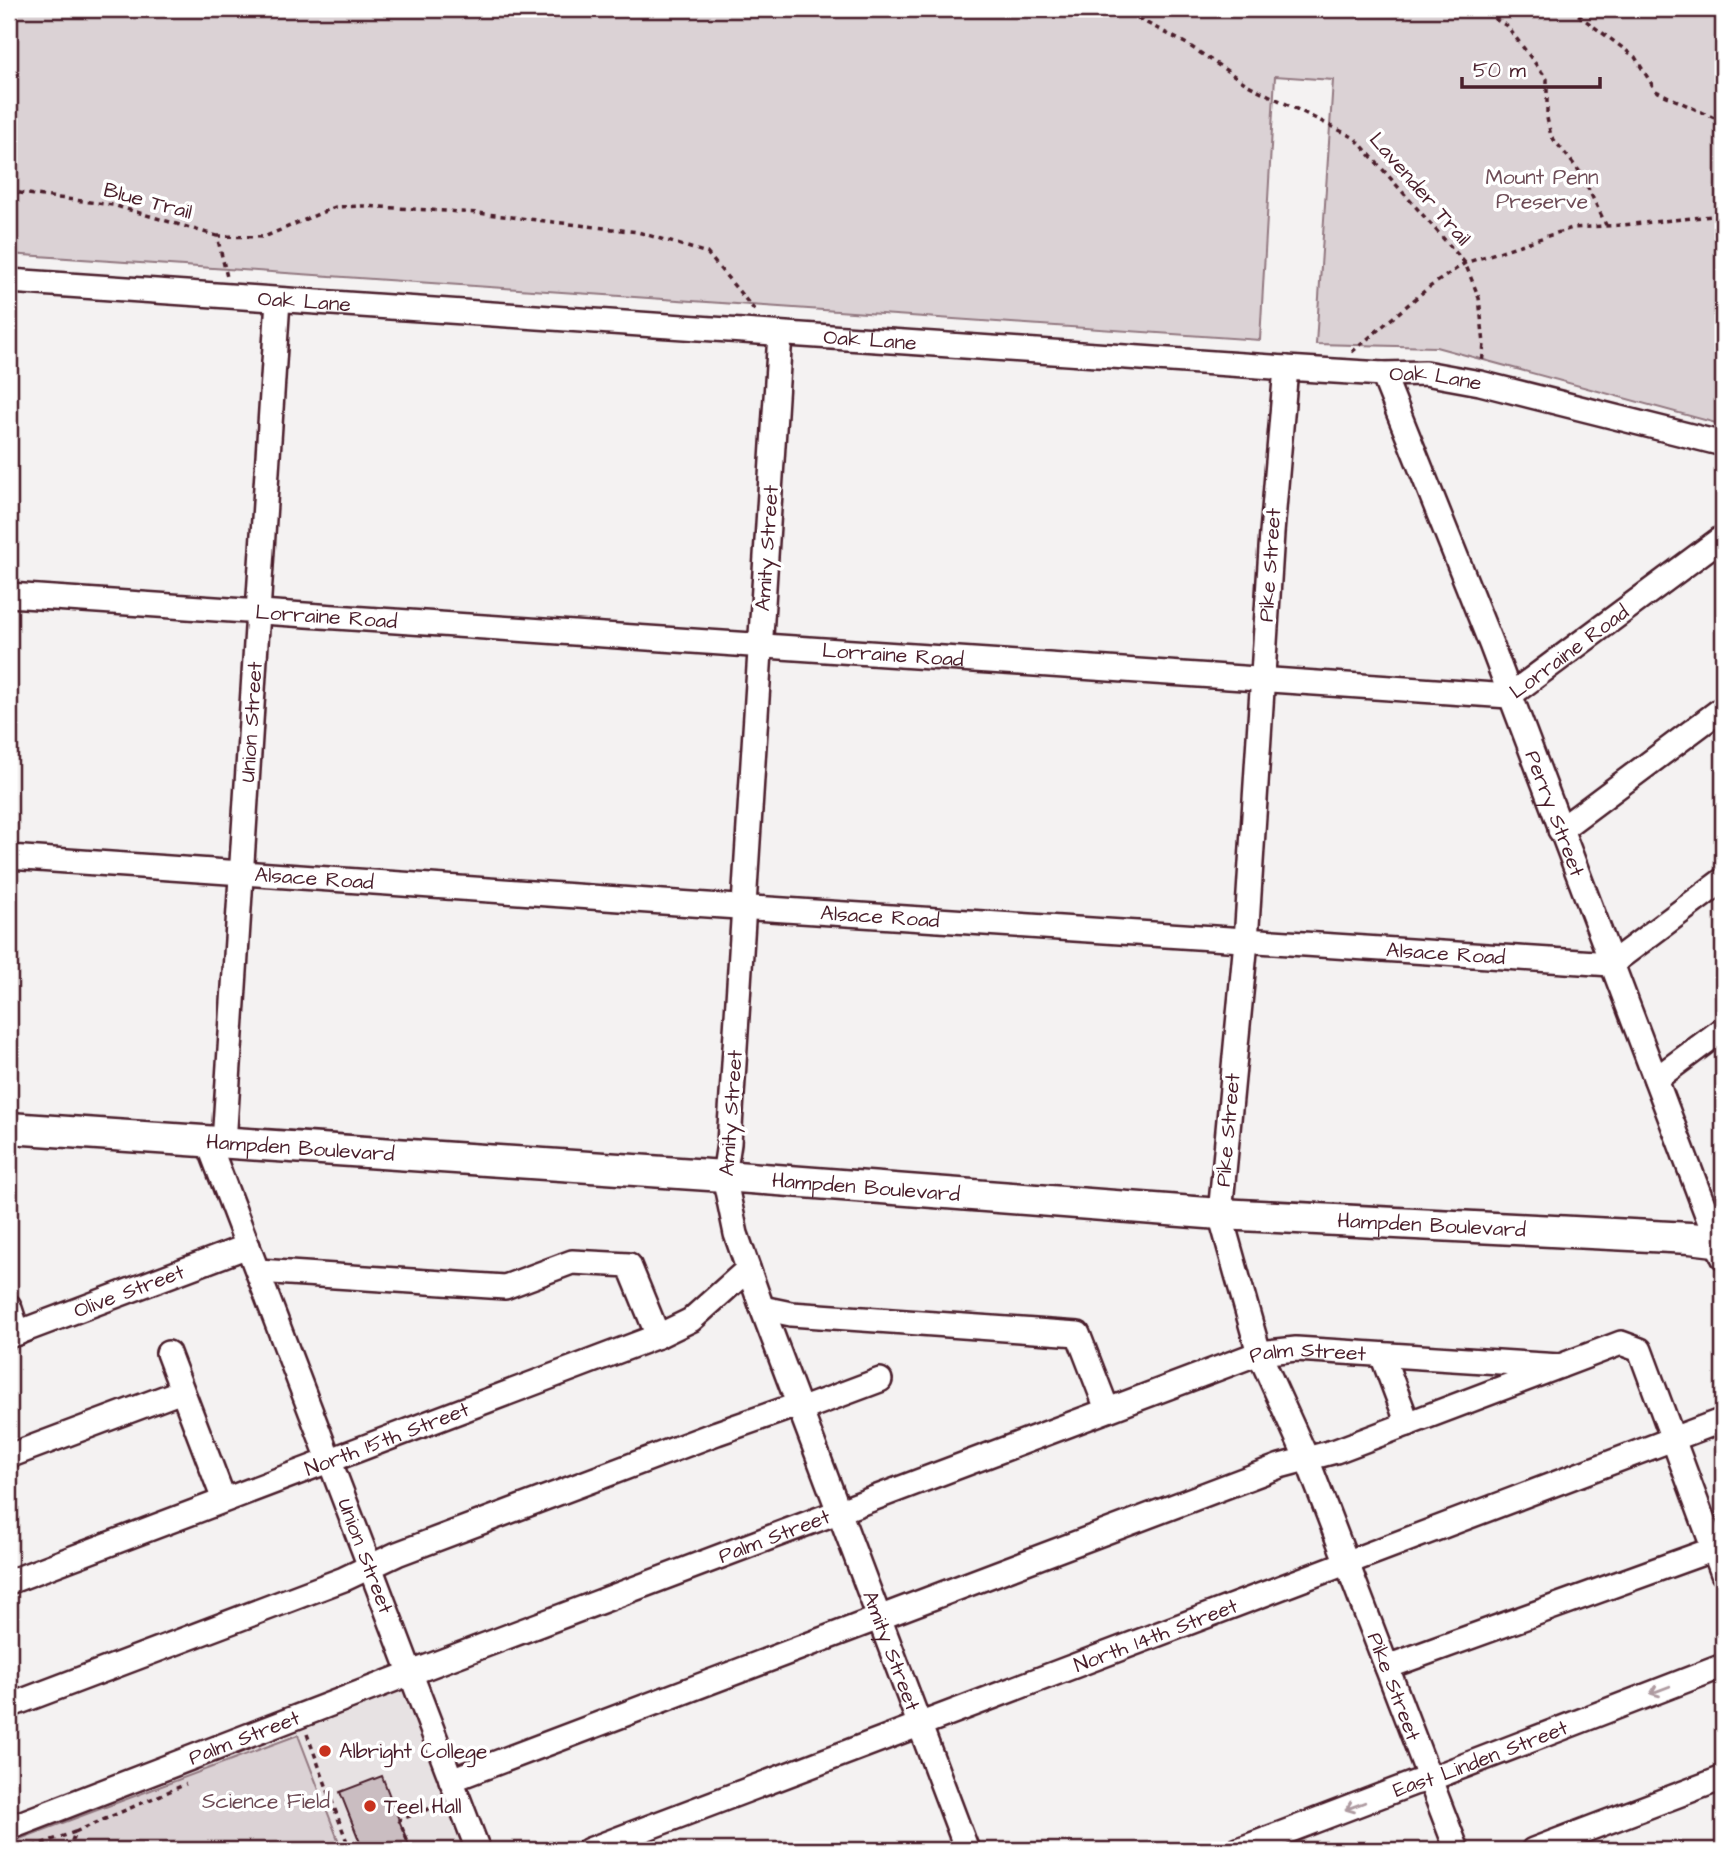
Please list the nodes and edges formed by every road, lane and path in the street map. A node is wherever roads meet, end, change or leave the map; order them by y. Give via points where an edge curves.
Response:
1 (1120, 9) edge
2 (1477, 9) edge
3 (1570, 9) edge
4 (1723, 122) edge
5 (9, 189) edge
6 (1723, 215) edge
7 (1606, 226) junction
8 (217, 236) junction
9 (1465, 263) junction
10 (9, 281) edge
11 (230, 297) junction
12 (278, 300) junction
13 (774, 334) junction
14 (1286, 368) junction
15 (1338, 370) junction
16 (1383, 374) junction
17 (1480, 383) junction
18 (1723, 444) edge
19 (1723, 537) edge
20 (9, 595) edge
21 (259, 611) junction
22 (761, 647) junction
23 (1262, 680) junction
24 (1509, 696) junction
25 (1723, 708) edge
26 (1560, 830) junction
27 (9, 857) edge
28 (242, 873) junction
29 (1723, 880) edge
30 (743, 907) junction
31 (1246, 941) junction
32 (1612, 964) junction
33 (1723, 1029) edge
34 (1656, 1079) junction
35 (9, 1128) edge
36 (216, 1143) junction
37 (724, 1176) junction
38 (1220, 1214) junction
39 (248, 1247) junction
40 (1721, 1247) edge
41 (748, 1269) junction
42 (258, 1271) junction
43 (9, 1306) edge
44 (762, 1308) junction
45 (13, 1335) edge
46 (658, 1335) junction
47 (168, 1353) dead end
48 (1259, 1353) junction
49 (1382, 1355) junction
50 (1560, 1366) junction
51 (880, 1380) dead end
52 (182, 1391) junction
53 (798, 1408) junction
54 (1107, 1409) junction
55 (1723, 1420) edge
56 (1408, 1424) junction
57 (1673, 1439) junction
58 (9, 1456) edge
59 (1307, 1459) junction
60 (330, 1460) junction
61 (224, 1500) junction
62 (838, 1511) junction
63 (1714, 1549) junction
64 (1347, 1563) junction
65 (370, 1566) junction
66 (1723, 1574) edge
67 (9, 1582) edge
68 (879, 1618) junction
69 (1723, 1665) edge
70 (1387, 1667) junction
71 (411, 1673) junction
72 (9, 1706) edge
73 (300, 1716) junction
74 (919, 1725) junction
75 (1723, 1778) edge
76 (1430, 1779) junction
77 (452, 1780) junction
78 (445, 1816) dead end
79 (9, 1828) edge
80 (23, 1850) edge
81 (69, 1850) edge
82 (350, 1850) edge
83 (411, 1850) edge
84 (478, 1850) edge
85 (589, 1850) edge
86 (967, 1850) edge
87 (1238, 1850) edge
88 (1457, 1850) edge
89 (1533, 1850) edge

1 - 9 path, Lavender Trail via 1187,44 1248,85 1355,138
2 - 7 path via 1507,26 1547,79 1552,136 1580,172
3 - 4 path via 1635,57 1656,91
5 - 8 path, Blue Trail via 113,205
6 - 7 path, Lavender Trail
7 - 9 path, Lavender Trail via 1572,228
8 - 11 path, Blue Trail
8 - 13 path via 264,237 335,207 364,206 478,213 638,232 707,253
9 - 15 path via 1355,349
9 - 17 path via 1479,298 1484,344
10 - 11 street, Oak Lane
11 - 12 street, Oak Lane
12 - 13 street, Oak Lane
12 - 21 street, Union Street
13 - 14 street, Oak Lane
13 - 22 street, Amity Street
14 - 15 street, Oak Lane
14 - 23 street, Pike Street
15 - 16 street, Oak Lane
16 - 17 street, Oak Lane via 1425,373
16 - 24 street, Perry Street
17 - 18 street, Oak Lane
19 - 24 street, Lorraine Road
20 - 21 street, Lorraine Road
21 - 22 street, Lorraine Road
21 - 28 street, Union Street
22 - 23 street, Lorraine Road
22 - 30 street, Amity Street
23 - 24 street, Lorraine Road
23 - 31 street, Pike Street
24 - 26 street, Perry Street
25 - 26 street
26 - 32 street, Perry Street
27 - 28 street, Alsace Road
28 - 30 street, Alsace Road
28 - 36 street, Union Street
29 - 32 street
30 - 31 street, Alsace Road
30 - 37 street, Amity Street
31 - 32 street, Alsace Road
31 - 38 street, Pike Street
32 - 34 street, Perry Street
33 - 34 street
34 - 40 street, Perry Street
35 - 36 main road, Hampden Boulevard
36 - 37 main road, Hampden Boulevard
36 - 39 street, Union Street
37 - 38 main road, Hampden Boulevard
37 - 41 street, Amity Street
38 - 40 main road, Hampden Boulevard
38 - 48 street, Pike Street
39 - 42 street, Union Street
39 - 45 street, Olive Street
41 - 44 street, Amity Street
41 - 46 street, North 15th Street via 691,1320
42 - 46 street via 505,1286 572,1262 629,1265
42 - 60 street, Union Street
43 - 45 street
44 - 53 street, Amity Street
44 - 54 street via 791,1314 1078,1334
46 - 60 street, North 15th Street
47 - 52 street
48 - 49 street, Palm Street via 1296,1349
48 - 54 street, Palm Street
48 - 59 street, Pike Street
49 - 50 street, Palm Street
49 - 56 street
50 - 56 street
50 - 57 street via 1621,1343 1640,1350
51 - 53 street
52 - 58 street
52 - 61 street
53 - 62 street, Amity Street
53 - 65 street via 704,1437
54 - 62 street, Palm Street
55 - 57 street, North 14th Street
56 - 59 street
57 - 63 street
57 - 64 street, North 14th Street
59 - 64 street, Pike Street
59 - 68 street
60 - 61 street, North 15th Street
60 - 65 street, Union Street
61 - 67 street, North 15th Street
62 - 68 street, Amity Street
62 - 71 street, Palm Street
63 - 66 street
63 - 70 street
64 - 70 street, Pike Street
64 - 74 street, North 14th Street
65 - 71 street, Union Street
65 - 72 street
68 - 74 street, Amity Street
68 - 77 street
69 -> 76 street, East Linden Street
70 - 76 street, Pike Street
71 - 73 street, Palm Street
71 - 77 street, Union Street
73 - 79 street, Palm Street
73 - 82 path
74 - 85 street, North 14th Street
74 - 86 street, Amity Street
75 - 89 street
76 -> 87 street, East Linden Street
76 - 88 street, Pike Street
77 - 84 street, Union Street
78 - 83 path via 441,1804 399,1820
80 - 81 path via 75,1832

